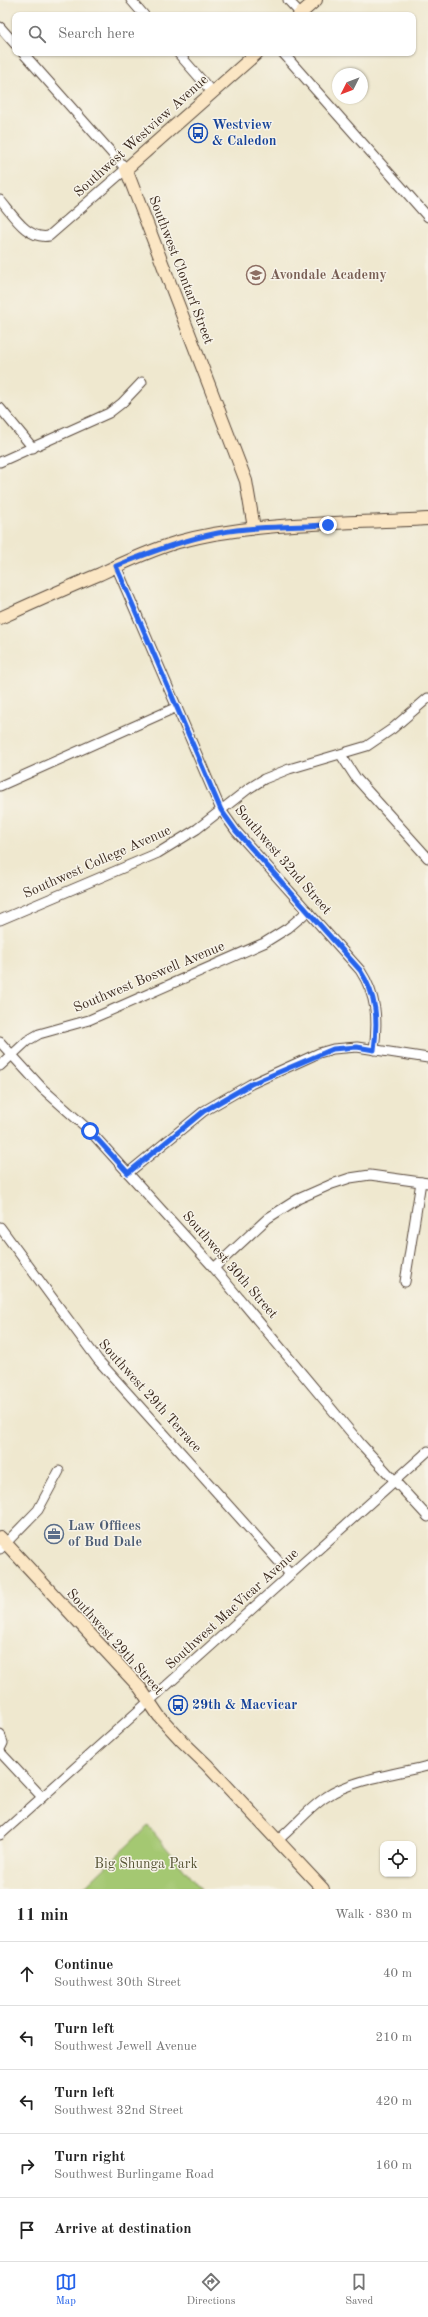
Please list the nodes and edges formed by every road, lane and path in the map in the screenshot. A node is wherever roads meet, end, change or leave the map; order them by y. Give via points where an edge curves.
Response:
1 (131, 0) edge
2 (288, 0) edge
3 (316, 0) edge
4 (141, 12) edge
5 (298, 12) edge
6 (302, 12) edge
7 (0, 27) edge
8 (12, 41) edge
9 (26, 56) edge
10 (181, 56) edge
11 (254, 56) edge
12 (286, 56) edge
13 (212, 92) junction
14 (126, 169) junction
15 (0, 200) edge
16 (428, 218) edge
17 (142, 382) dead end
18 (0, 408) edge
19 (33, 448) junction
20 (0, 462) edge
21 (428, 519) edge
22 (254, 528) junction
23 (116, 566) junction
24 (0, 618) edge
25 (428, 698) edge
26 (177, 707) junction
27 (341, 755) junction
28 (0, 786) edge
29 (221, 810) junction
30 (428, 858) edge
31 (308, 911) junction
32 (0, 920) edge
33 (0, 1042) edge
34 (374, 1050) junction
35 (12, 1055) junction
36 (428, 1058) edge
37 (0, 1066) edge
38 (128, 1173) junction
39 (424, 1182) edge
40 (0, 1227) edge
41 (214, 1268) junction
42 (405, 1282) dead end
43 (428, 1451) edge
44 (59, 1471) dead end
45 (394, 1482) junction
46 (428, 1517) edge
47 (2, 1543) edge
48 (290, 1574) junction
49 (149, 1702) junction
50 (0, 1734) edge
51 (0, 1748) edge
52 (0, 1752) edge
53 (428, 1766) edge
54 (42, 1797) junction
55 (0, 1835) edge
56 (278, 1840) junction
57 (323, 1889) edge

1 - 4 street
2 - 5 street
3 - 6 main road
7 - 8 street
9 - 14 street, Southwest Clontarf Street
10 - 13 street
11 - 13 main road, Southwest Westview Avenue
12 - 16 street
13 - 14 main road, Southwest Westview Avenue
14 - 15 street, Southwest Westview Avenue via 55,234 43,237 29,232
14 - 22 main road, Southwest Clontarf Street via 246,481
17 - 19 street via 109,413
18 - 19 street
19 - 20 street
21 - 22 main road
22 - 23 main road via 177,543
23 - 24 main road
23 - 26 street, Southwest 32nd Street
25 - 27 street, Southwest College Avenue via 382,738
26 - 28 street
26 - 29 street, Southwest 32nd Street
27 - 29 street, Southwest College Avenue via 289,768 264,779
27 - 30 street via 356,778
29 - 31 street, Southwest 32nd Street via 236,831
29 - 32 street, Southwest College Avenue via 197,829 158,853
31 - 34 street, Southwest 32nd Street via 366,979 376,1006
31 - 35 street, Southwest Boswell Avenue via 264,943 89,1020 39,1034
33 - 35 street, Southwest 30th Street
34 - 36 street
34 - 38 street via 357,1047 333,1049 251,1084 204,1111
35 - 37 street, Southwest Boswell Avenue
35 - 38 street, Southwest 30th Street via 43,1089 90,1131
38 - 41 street, Southwest 30th Street
39 - 41 street via 370,1175 332,1184 298,1199 268,1218
39 - 42 street
40 - 48 street, Southwest 29th Terrace via 98,1360
41 - 45 street, Southwest 30th Street
43 - 45 street, Southwest MacVicar Avenue
44 - 47 street via 38,1510
45 - 46 street, Southwest 30th Street
45 - 48 street, Southwest MacVicar Avenue
47 - 49 main road, Southwest 29th Street via 87,1634 112,1657
48 - 49 street, Southwest MacVicar Avenue
49 - 54 street, Southwest MacVicar Avenue
49 - 56 main road, Southwest 29th Street via 182,1741
50 - 51 street via 3,1743
52 - 54 street
53 - 56 street via 334,1792 324,1797
54 - 55 street, Southwest MacVicar Avenue
56 - 57 main road, Southwest 29th Street

